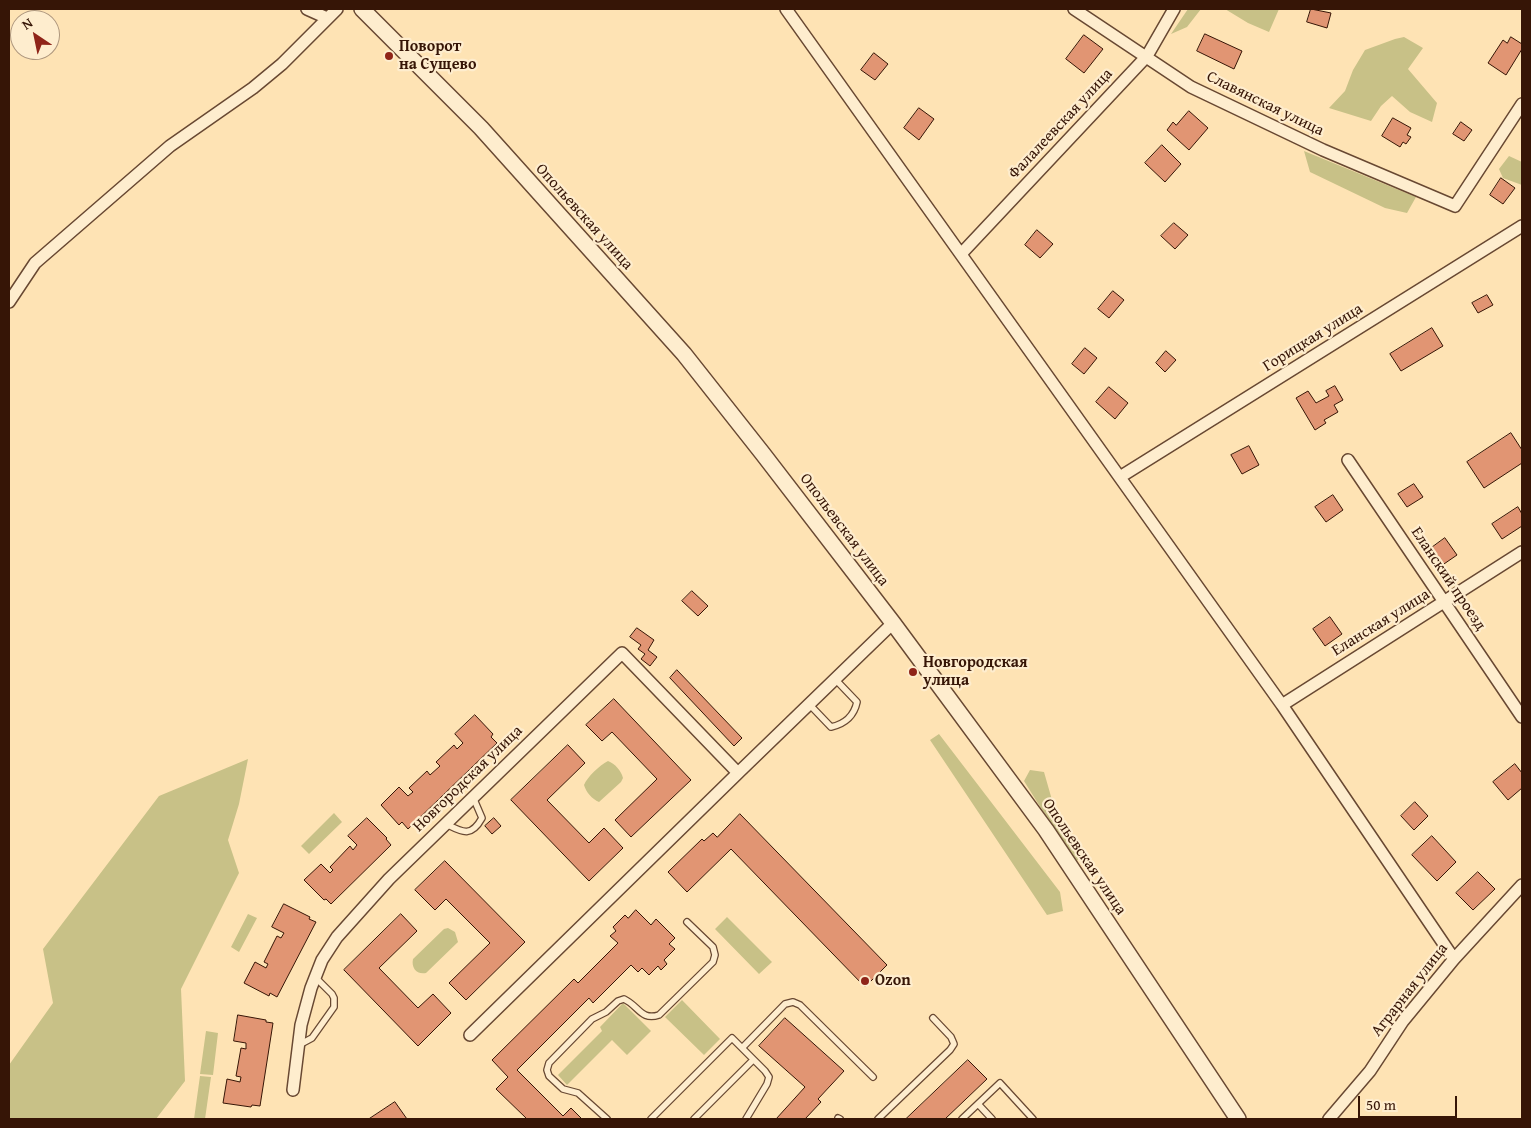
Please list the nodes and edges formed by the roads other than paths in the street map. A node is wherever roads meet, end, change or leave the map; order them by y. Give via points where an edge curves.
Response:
1 (307, 9) edge
2 (337, 9) edge
3 (362, 9) edge
4 (786, 9) edge
5 (1074, 9) edge
6 (1174, 9) edge
7 (327, 18) junction
8 (1147, 56) junction
9 (1522, 104) edge
10 (1522, 226) edge
11 (961, 254) junction
12 (9, 302) edge
13 (1348, 460) dead end
14 (1120, 477) junction
15 (1522, 552) edge
16 (1444, 602) junction
17 (893, 623) junction
18 (835, 679) junction
19 (809, 704) junction
20 (1282, 705) junction
21 (1522, 717) edge
22 (738, 773) junction
23 (474, 797) junction
24 (446, 824) junction
25 (1522, 885) edge
26 (687, 922) dead end
27 (1454, 959) junction
28 (315, 977) junction
29 (934, 1018) dead end
30 (470, 1035) dead end
31 (298, 1045) junction
32 (742, 1048) junction
33 (753, 1060) junction
34 (873, 1077) dead end
35 (293, 1090) dead end
36 (978, 1104) junction
37 (607, 1119) edge
38 (651, 1119) edge
39 (694, 1119) edge
40 (746, 1119) edge
41 (878, 1119) edge
42 (962, 1119) edge
43 (992, 1119) edge
44 (1033, 1119) edge
45 (1238, 1119) edge
46 (1329, 1119) edge

1 - 7 street
2 - 7 street
3 - 17 street, Опольевская улица via 481,128 684,354
4 - 11 street
5 - 8 street, Славянская улица
6 - 8 street, Фалалеевская улица
7 - 12 street via 282,64 170,146 35,263
8 - 9 street, Славянская улица via 1191,87 1323,150 1455,206
8 - 11 street, Фалалеевская улица
10 - 14 street, Горицкая улица
11 - 14 street
13 - 16 street, Еланский проезд
14 - 20 street
15 - 16 street, Еланская улица
16 - 20 street, Еланская улица
16 - 21 street, Еланский проезд
17 - 18 street
17 - 45 street, Опольевская улица via 1046,830
18 - 19 street
18 - 19 lane via 857,702 848,719 831,727
19 - 22 street
20 - 27 street
22 - 23 street, Новгородская улица via 622,653
22 - 30 street
23 - 24 street, Новгородская улица
23 - 24 lane via 482,818 480,822 466,833
24 - 28 street, Новгородская улица via 360,910 337,937
25 - 27 street, Аграрная улица
26 - 37 lane via 713,947 713,962 659,1015 645,1016 631,1002 618,1001 592,1019 546,1070 563,1089 578,1093
27 - 46 street, Аграрная улица via 1403,1021 1370,1072
28 - 31 street, Новгородская улица
28 - 31 lane via 332,994 334,1007 312,1038
29 - 41 lane via 954,1044
31 - 35 street, Новгородская улица
32 - 33 lane
32 - 34 lane via 785,1004 793,1002 800,1005
32 - 38 lane via 732,1038
33 - 39 lane
33 - 40 lane via 768,1077
36 - 42 lane
36 - 43 lane
36 - 44 lane via 1000,1083

